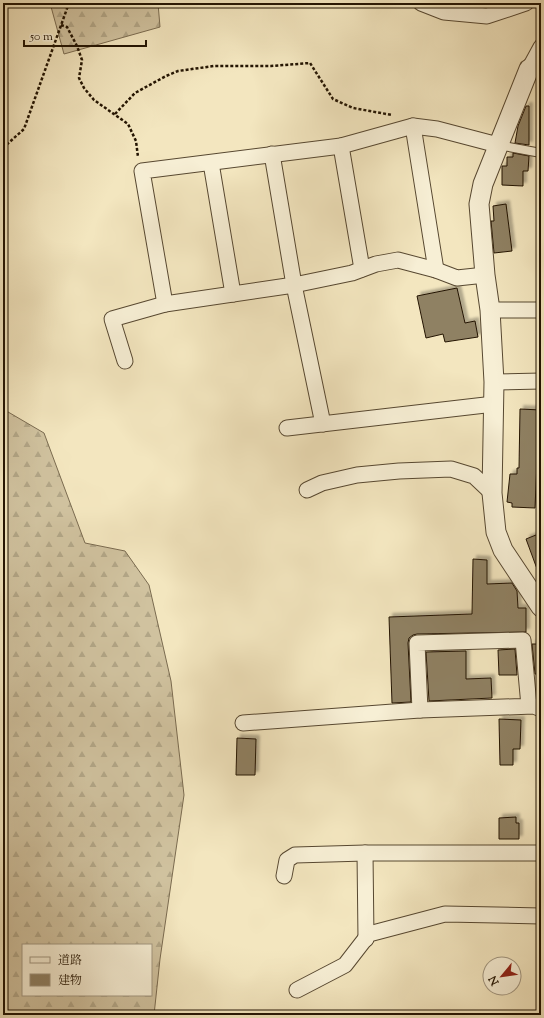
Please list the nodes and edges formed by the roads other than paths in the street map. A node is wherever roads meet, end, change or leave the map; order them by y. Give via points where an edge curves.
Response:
1 (421, 3) edge
2 (526, 3) edge
3 (541, 47) edge
4 (529, 69) joint
5 (413, 126) junction
6 (498, 145) junction
7 (341, 146) junction
8 (541, 153) edge
9 (272, 154) junction
10 (212, 163) junction
11 (362, 269) junction
12 (436, 270) junction
13 (485, 275) junction
14 (294, 285) junction
15 (233, 294) junction
16 (165, 304) junction
17 (490, 310) junction
18 (541, 310) edge
19 (125, 361) dead end
20 (541, 381) edge
21 (494, 382) junction
22 (494, 404) junction
23 (323, 424) junction
24 (287, 428) dead end
25 (307, 490) dead end
26 (492, 493) junction
27 (541, 607) edge
28 (535, 708) edge
29 (420, 710) junction
30 (243, 723) dead end
31 (541, 852) edge
32 (365, 853) junction
33 (284, 876) dead end
34 (541, 916) edge
35 (366, 939) junction
36 (297, 990) dead end

1 - 2 street via 444,12 487,16
3 - 4 street
4 - 6 street
5 - 6 street via 436,129
5 - 7 street
5 - 12 street
6 - 8 lane
6 - 13 street via 483,184 479,204
7 - 9 street
7 - 11 street
9 - 10 street
9 - 14 street
10 - 15 street
10 - 16 street via 142,171
11 - 12 street via 398,260
11 - 14 street
12 - 13 street via 457,278
13 - 17 street
14 - 15 street
14 - 23 street
15 - 16 street
16 - 19 street via 112,319
17 - 18 street
17 - 21 street
20 - 21 street
21 - 22 street
22 - 23 street
22 - 26 street
23 - 24 street
25 - 26 street via 322,483 357,475 451,469 474,476
26 - 27 street via 496,532 503,550
28 - 29 street
28 - 29 street via 523,640 417,643
29 - 30 street
31 - 32 street
32 - 33 street via 295,856 287,860
32 - 35 street
34 - 35 street via 445,914 370,934
35 - 36 street via 344,966

